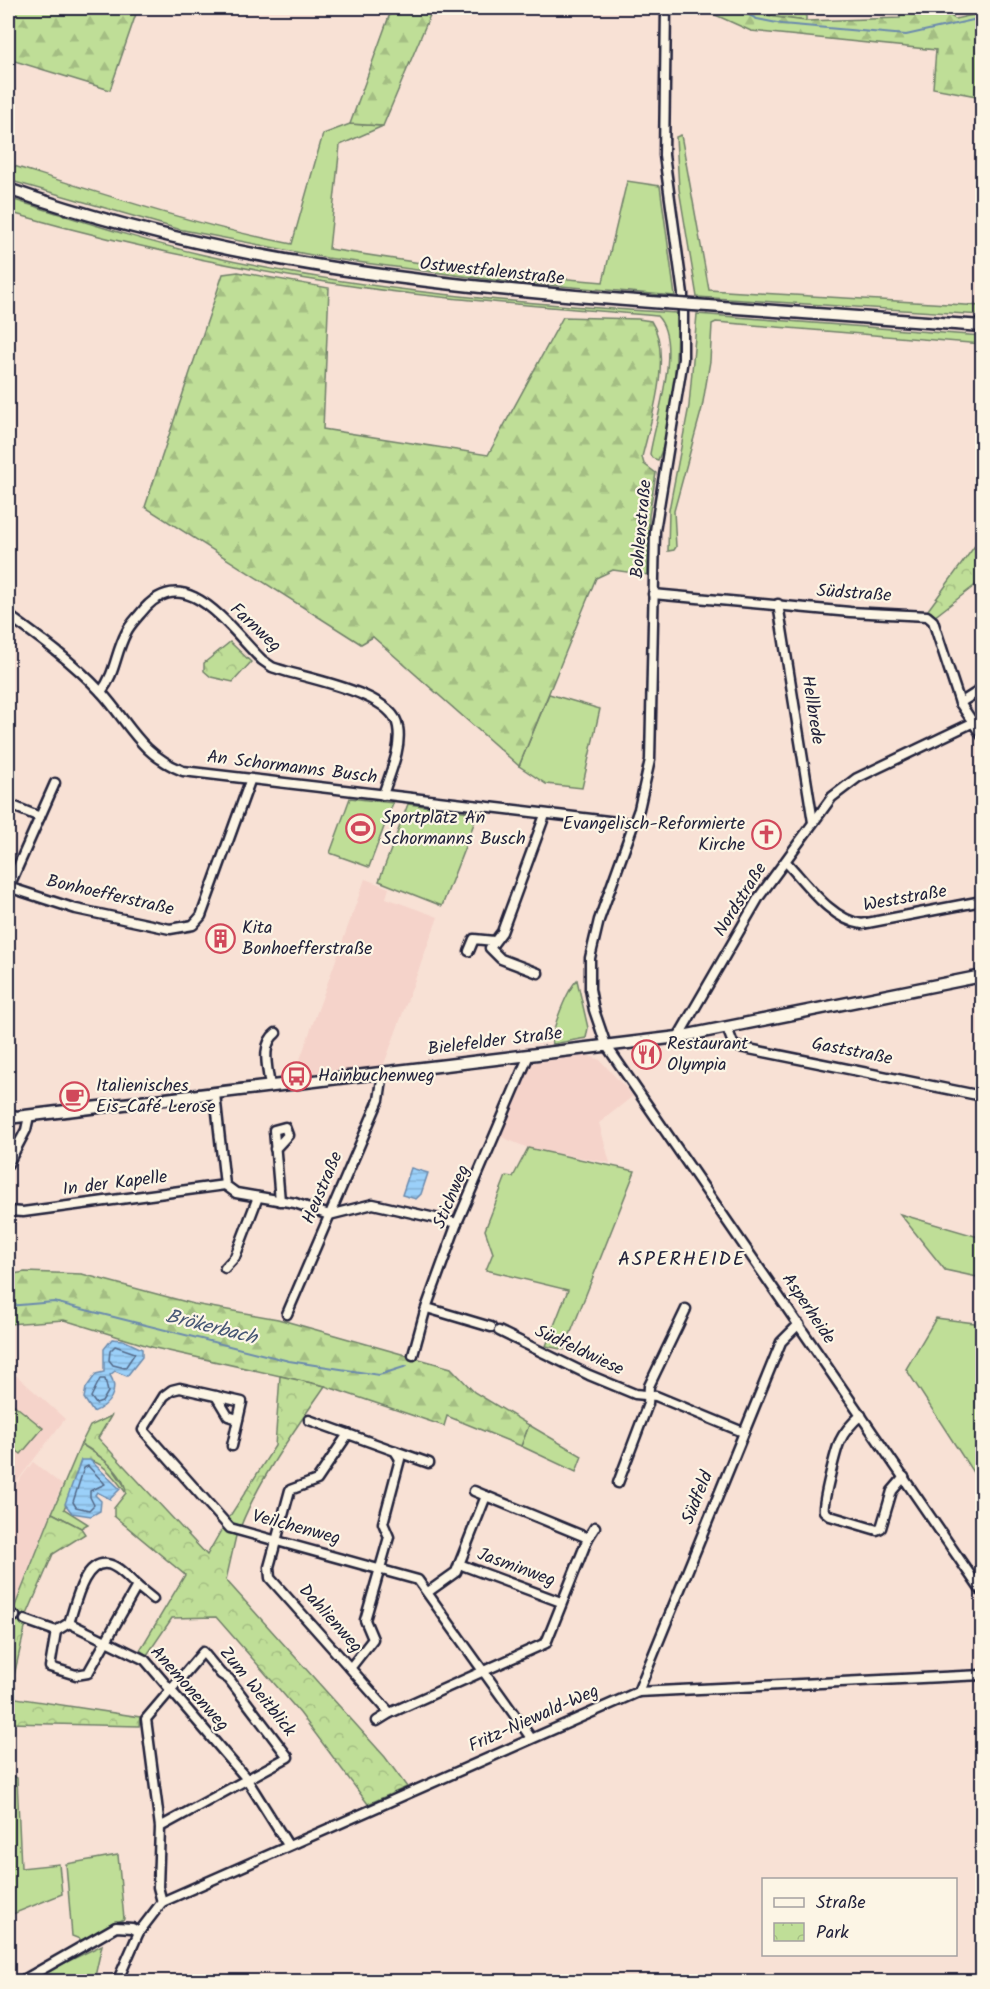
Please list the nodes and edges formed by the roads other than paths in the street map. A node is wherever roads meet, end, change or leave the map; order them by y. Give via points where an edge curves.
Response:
1 (666, 8) edge
2 (8, 189) edge
3 (982, 326) edge
4 (657, 595) junction
5 (778, 604) junction
6 (8, 615) edge
7 (982, 689) edge
8 (101, 692) junction
9 (960, 703) junction
10 (972, 723) junction
11 (982, 736) edge
12 (250, 781) junction
13 (55, 783) dead end
14 (383, 795) junction
15 (8, 804) edge
16 (545, 815) junction
17 (40, 817) junction
18 (813, 822) junction
19 (634, 824) junction
20 (786, 861) junction
21 (8, 888) edge
22 (982, 901) edge
23 (492, 945) junction
24 (469, 951) dead end
25 (538, 973) dead end
26 (982, 976) edge
27 (726, 1028) junction
28 (276, 1033) dead end
29 (678, 1037) junction
30 (606, 1045) junction
31 (529, 1055) junction
32 (382, 1073) junction
33 (270, 1087) junction
34 (215, 1094) junction
35 (982, 1096) edge
36 (29, 1116) junction
37 (8, 1118) edge
38 (275, 1149) dead end
39 (8, 1164) edge
40 (225, 1185) junction
41 (258, 1197) junction
42 (280, 1201) junction
43 (8, 1211) edge
44 (329, 1215) junction
45 (457, 1223) junction
46 (225, 1268) dead end
47 (427, 1308) junction
48 (686, 1309) dead end
49 (287, 1314) dead end
50 (799, 1324) junction
51 (413, 1355) dead end
52 (647, 1394) junction
53 (216, 1396) junction
54 (861, 1415) junction
55 (238, 1419) junction
56 (309, 1420) dead end
57 (743, 1432) junction
58 (348, 1434) junction
59 (232, 1446) dead end
60 (395, 1451) junction
61 (429, 1463) dead end
62 (904, 1477) junction
63 (618, 1483) dead end
64 (474, 1491) dead end
65 (486, 1496) junction
66 (595, 1527) dead end
67 (588, 1538) junction
68 (275, 1539) junction
69 (459, 1564) junction
70 (382, 1568) junction
71 (137, 1586) junction
72 (428, 1592) junction
73 (982, 1592) edge
74 (153, 1599) dead end
75 (561, 1602) junction
76 (25, 1620) dead end
77 (69, 1623) junction
78 (56, 1631) junction
79 (107, 1642) junction
80 (351, 1667) junction
81 (484, 1672) junction
82 (982, 1675) edge
83 (170, 1690) junction
84 (638, 1692) junction
85 (390, 1713) junction
86 (377, 1721) dead end
87 (531, 1738) junction
88 (246, 1778) junction
89 (160, 1827) junction
90 (288, 1845) junction
91 (162, 1902) junction
92 (139, 1932) junction
93 (20, 1982) edge
94 (117, 1982) edge

1 - 4 street, Bohlenstraße via 664,155 684,324 676,406 657,507
2 - 3 main road, Ostwestfalenstraße, bridge via 117,223 314,267 539,294
4 - 5 street, Südstraße
4 - 19 street, Bohlenstraße via 650,760
5 - 9 street, Südstraße via 927,615 933,621
5 - 18 street, Hellbrede
6 - 8 street, An Schormanns Busch via 68,660
7 - 9 street
8 - 12 street, An Schormanns Busch via 136,739 159,760 197,774
8 - 14 street, Farnweg via 112,677 126,632 146,606 169,591 182,592 202,600 272,667 350,689 393,715 398,725 398,745
9 - 10 street, Südstraße
10 - 11 street
10 - 18 street, Nordstraße via 857,778 832,797
12 - 14 street, An Schormanns Busch
12 - 21 street, Bonhoefferstraße via 201,916 193,925 170,929 149,926
13 - 17 street
14 - 16 street, An Schormanns Busch
15 - 17 street
16 - 19 street, An Schormanns Busch
16 - 23 street via 502,932
17 - 21 street
18 - 20 street, Nordstraße
19 - 30 street, Bohlenstraße via 599,920 590,958 590,988
20 - 22 street, Weststraße via 836,914 853,923
20 - 29 street, Nordstraße via 759,897
23 - 24 street via 474,939
23 - 25 street via 501,960
26 - 27 main road, Bielefelder Straße
27 - 29 main road, Bielefelder Straße
27 - 35 street, Gaststraße via 734,1046
28 - 33 street via 266,1047
29 - 30 main road, Bielefelder Straße
30 - 31 main road, Bielefelder Straße
30 - 50 street, Asperheide
31 - 32 main road, Bielefelder Straße
31 - 45 street, Stichweg
32 - 33 main road, Bielefelder Straße
32 - 44 street, Heustraße via 379,1100
33 - 34 main road, Bielefelder Straße
34 - 36 main road, Bielefelder Straße
34 - 40 street
36 - 37 main road, Bielefelder Straße
36 - 39 street
38 - 42 street
40 - 41 street via 236,1193
40 - 43 street, In der Kapelle
41 - 42 street
41 - 46 street via 235,1257
42 - 44 street
44 - 45 street via 373,1204
44 - 49 street, Heustraße
45 - 47 street, Stichweg
47 - 51 street, Stichweg
47 - 52 street, Südfeldwiese via 495,1329 588,1375 635,1394
48 - 52 street via 659,1360
50 - 54 street, Asperheide
50 - 57 street, Südfeld via 781,1342
52 - 57 street, Südfeldwiese
52 - 63 street via 648,1404
53 - 55 street via 228,1416
53 - 55 street, Veilchenweg via 242,1402
53 - 68 street, Veilchenweg via 180,1388 172,1390 143,1430 230,1528
54 - 62 street, Asperheide
54 - 62 street via 839,1442 824,1511 877,1530 881,1528 892,1491
55 - 59 street
56 - 58 street
57 - 84 street, Südfeld
58 - 60 street
58 - 68 street, Dahlienweg via 317,1480 290,1490
60 - 61 street
60 - 70 street via 400,1459 383,1523 389,1537
62 - 73 street, Asperheide
64 - 65 street
65 - 67 street
65 - 69 street
66 - 67 street
67 - 75 street
68 - 70 street, Veilchenweg
68 - 80 street, Dahlienweg via 268,1567 270,1578
69 - 72 street via 456,1572
69 - 75 street, Jasminweg
70 - 72 street, Veilchenweg via 418,1580
70 - 80 street via 365,1620 373,1639
71 - 74 street
71 - 77 street via 115,1566 97,1566 82,1586
71 - 79 street
72 - 81 street, Veilchenweg
75 - 81 street via 546,1643
76 - 78 street
77 - 78 street
77 - 79 street, Anemonenweg
78 - 79 street via 50,1667 76,1675 88,1673
79 - 83 street, Anemonenweg via 145,1660
80 - 85 street, Dahlienweg
81 - 85 street
81 - 87 street, Veilchenweg
82 - 84 street, Fritz-Niewald-Weg
83 - 88 street, Anemonenweg
83 - 88 street, Zum Weitblick via 203,1652 229,1679 288,1757
83 - 89 street via 146,1719
84 - 87 street, Fritz-Niewald-Weg
85 - 86 street
87 - 90 street, Fritz-Niewald-Weg
88 - 89 street
88 - 90 street, Anemonenweg
89 - 91 street via 158,1887
90 - 91 street, Fritz-Niewald-Weg
91 - 92 street, Fritz-Niewald-Weg
92 - 93 street via 116,1927
92 - 94 street, Fritz-Niewald-Weg

